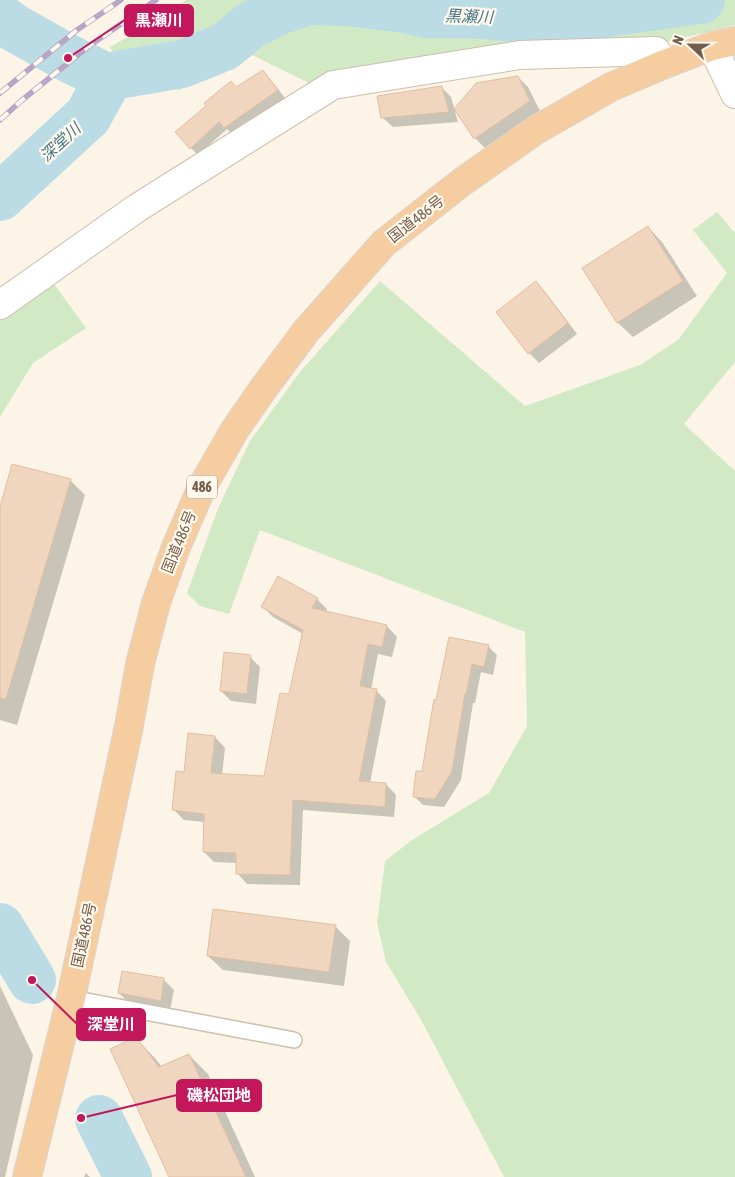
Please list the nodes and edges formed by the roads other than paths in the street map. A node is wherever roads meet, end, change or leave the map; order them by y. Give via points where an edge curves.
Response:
1 (724, 44) edge
2 (666, 64) junction
3 (735, 94) edge
4 (0, 305) edge
5 (71, 998) junction
6 (294, 1040) dead end
7 (27, 1177) edge

1 - 2 highway, 国道486号 / 486
1 - 3 street
2 - 4 street via 656,51 520,55 333,85 137,208
2 - 5 highway, 国道486号 / 486 via 612,87 536,130 384,243 307,330 234,431 202,487 156,603 140,664
5 - 6 lane
5 - 7 highway, 国道486号 / 486

